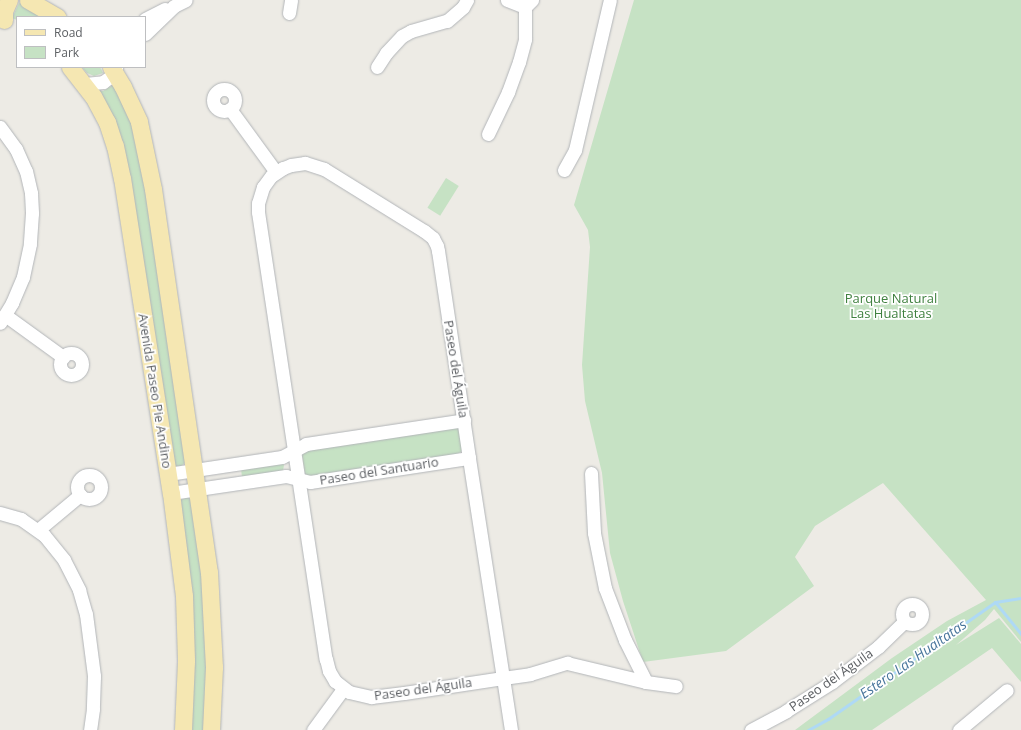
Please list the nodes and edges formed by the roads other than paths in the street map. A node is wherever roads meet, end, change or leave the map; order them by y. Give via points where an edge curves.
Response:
1 (10, 0) edge
2 (28, 0) edge
3 (467, 0) edge
4 (507, 0) edge
5 (610, 0) edge
6 (180, 3) edge
7 (529, 3) edge
8 (56, 16) edge
9 (146, 18) edge
10 (7, 22) edge
11 (146, 33) edge
12 (377, 67) dead end
13 (72, 68) edge
14 (113, 68) edge
15 (85, 84) junction
16 (230, 109) dead end
17 (0, 127) edge
18 (488, 134) dead end
19 (564, 170) dead end
20 (276, 172) junction
21 (3, 319) edge
22 (63, 358) dead end
23 (464, 420) junction
24 (294, 450) junction
25 (469, 458) junction
26 (194, 470) junction
27 (591, 473) dead end
28 (168, 474) junction
29 (298, 478) junction
30 (197, 489) junction
31 (171, 493) junction
32 (80, 495) dead end
33 (0, 513) edge
34 (38, 530) junction
35 (905, 621) dead end
36 (503, 678) junction
37 (646, 682) junction
38 (676, 686) dead end
39 (343, 689) junction
40 (1007, 690) dead end
41 (90, 730) edge
42 (183, 730) edge
43 (211, 730) edge
44 (313, 730) edge
45 (511, 730) edge
46 (751, 730) edge
47 (959, 730) edge

1 - 10 main road via 4,10
2 - 8 main road
3 - 12 street via 447,21 402,36
4 - 7 street
5 - 19 street via 576,144
6 - 9 street
6 - 11 street
7 - 18 street via 525,39 519,62
13 - 15 main road, Avenida Paseo Pie Andino
14 - 15 street via 104,82
14 - 26 main road, Avenida Paseo Pie Andino via 134,110 145,147
15 - 28 main road, Avenida Paseo Pie Andino via 107,122 120,161
16 - 20 street
17 - 21 street via 21,159 30,183 32,203 26,266 18,290
20 - 23 street, Paseo del Águila via 298,164 312,164 324,169 433,238 438,251
20 - 24 street, Paseo del Águila via 263,187 258,212
21 - 22 street
23 - 24 street via 306,444
23 - 25 street, Paseo del Águila
24 - 26 street via 282,457
24 - 29 street, Paseo del Águila
25 - 29 street, Paseo del Santuario via 310,482
25 - 36 street, Paseo del Águila
26 - 28 street
26 - 30 main road, Avenida Paseo Pie Andino
27 - 37 street via 594,533 605,588 625,640
28 - 31 main road, Avenida Paseo Pie Andino
29 - 30 street, Paseo del Santuario via 286,476
29 - 39 street, Paseo del Águila via 327,665
30 - 31 street, Paseo del Santuario
30 - 43 main road, Avenida Paseo Pie Andino via 213,611
31 - 42 main road, Avenida Paseo Pie Andino via 185,616
32 - 34 street
33 - 34 street via 21,519
34 - 41 street via 64,560 75,579 84,608 94,676
35 - 46 street, Paseo del Águila via 874,651 832,682
36 - 37 street, Paseo del Águila via 542,672 562,664 573,664
36 - 39 street, Paseo del Águila via 371,697 356,695
36 - 45 street, Paseo del Águila
37 - 38 street, Paseo del Águila
39 - 44 street
40 - 47 street

